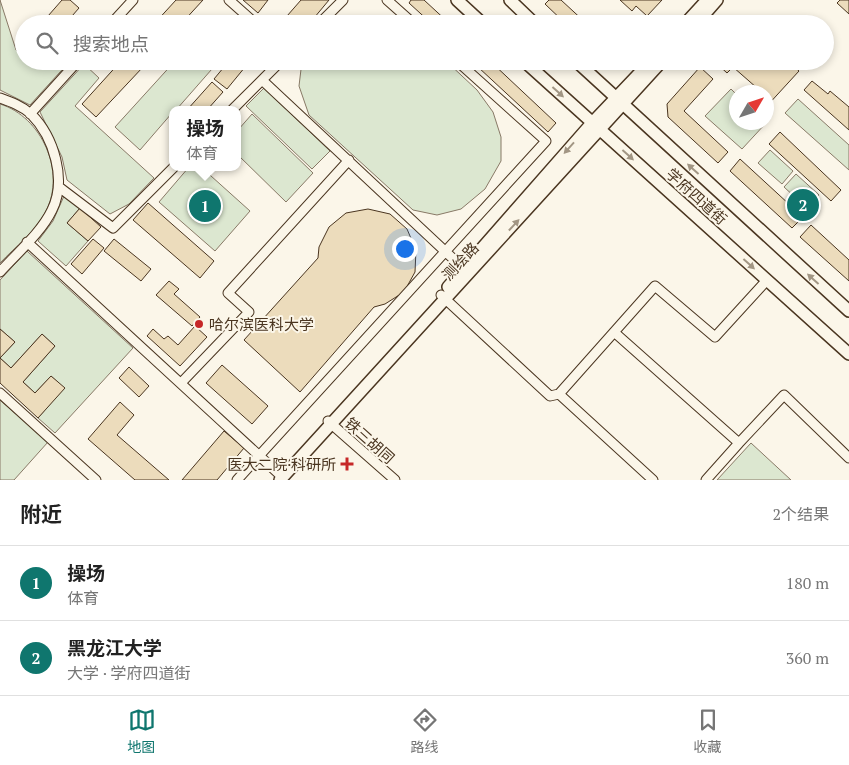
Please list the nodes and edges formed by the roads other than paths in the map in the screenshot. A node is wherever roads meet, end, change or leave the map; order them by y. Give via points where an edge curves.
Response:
1 (133, 0) edge
2 (229, 0) edge
3 (343, 0) edge
4 (387, 0) edge
5 (457, 0) edge
6 (510, 0) edge
7 (707, 0) edge
8 (718, 0) edge
9 (119, 15) edge
10 (246, 15) edge
11 (328, 15) edge
12 (404, 15) edge
13 (473, 15) edge
14 (526, 15) edge
15 (693, 15) edge
16 (704, 15) edge
17 (70, 70) edge
18 (272, 70) edge
19 (466, 70) edge
20 (534, 70) edge
21 (585, 70) edge
22 (643, 70) edge
23 (653, 70) edge
24 (262, 80) junction
25 (0, 98) edge
26 (619, 102) junction
27 (236, 106) edge
28 (30, 114) junction
29 (596, 126) junction
30 (349, 160) junction
31 (170, 171) edge
32 (59, 187) junction
33 (27, 242) junction
34 (446, 250) junction
35 (463, 268) junction
36 (0, 272) edge
37 (767, 280) junction
38 (443, 297) junction
39 (849, 311) edge
40 (614, 332) junction
41 (849, 354) edge
42 (181, 382) junction
43 (0, 393) edge
44 (559, 394) junction
45 (330, 422) junction
46 (739, 443) junction
47 (260, 455) junction
48 (849, 458) edge
49 (278, 478) edge
50 (96, 480) edge
51 (237, 480) edge
52 (395, 480) edge
53 (653, 480) edge
54 (706, 480) edge

1 - 9 street
2 - 10 street
3 - 11 street
4 - 12 street
5 - 13 main road
6 - 14 main road
7 - 15 main road
8 - 16 main road
17 - 28 street
18 - 24 street
19 - 34 street via 546,141
20 -> 29 main road, 学府四道街
21 - 26 main road, 学府四道街
22 - 26 main road, 测绘路
23 - 26 main road, 测绘路
24 - 27 street
24 - 30 street
25 - 28 street
26 - 29 main road, 测绘路
39 -> 26 main road, 学府四道街
28 - 32 street via 40,126 54,155
29 -> 35 main road, 测绘路
29 -> 37 main road, 学府四道街
38 -> 29 main road, 测绘路
30 - 34 street
30 - 42 street via 228,293 249,312
31 - 32 street via 113,228
32 - 33 street via 52,212
33 - 36 street
33 - 42 street
34 - 35 street
34 - 47 street
35 - 38 main road, 测绘路
37 - 40 street via 715,337 655,286
37 - 41 main road, 学府四道街
38 - 44 street via 550,396
38 - 45 main road, 测绘路
40 - 44 street
40 - 46 street
42 - 47 street
43 - 50 street
44 - 53 street
45 - 49 main road, 测绘路
45 - 52 street, 铁三胡同
46 - 48 street via 784,395
46 - 54 street
47 - 49 street
47 - 51 street

